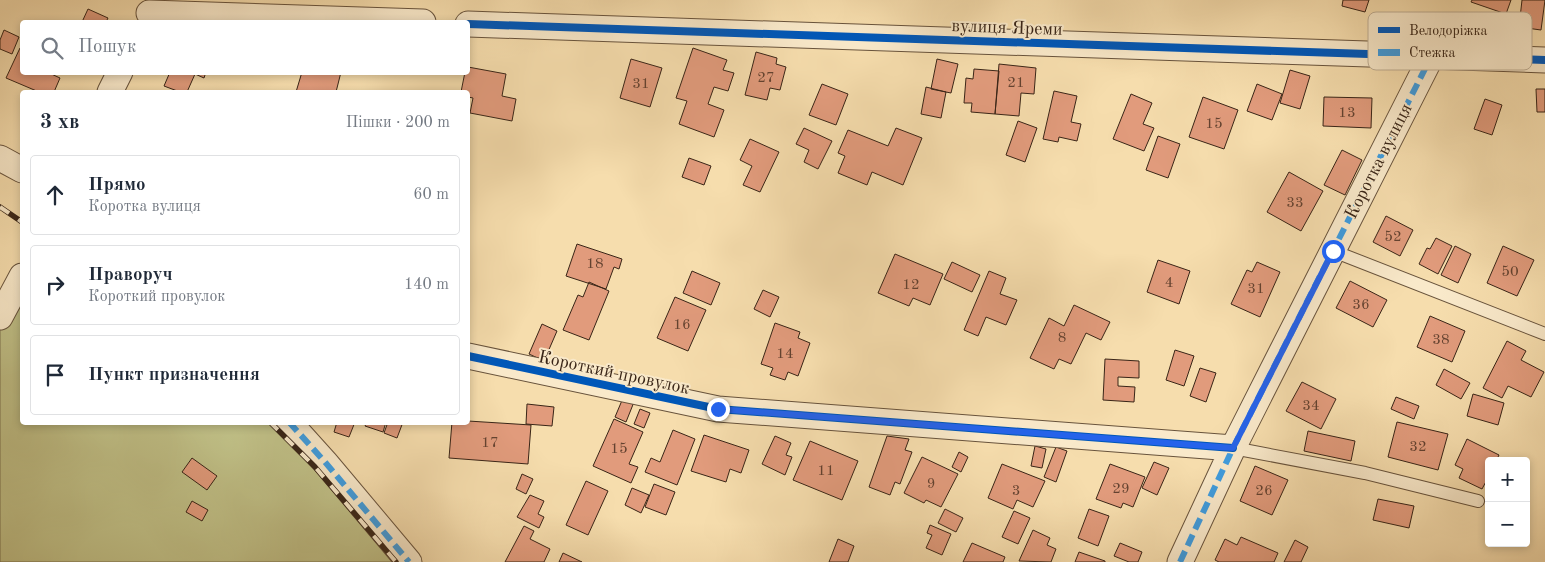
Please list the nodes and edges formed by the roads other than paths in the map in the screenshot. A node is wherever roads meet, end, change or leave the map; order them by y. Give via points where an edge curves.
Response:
1 (150, 12) edge
2 (369, 20) edge
3 (470, 24) edge
4 (1368, 55) edge
5 (1532, 60) edge
6 (1545, 60) edge
7 (1424, 70) edge
8 (118, 75) edge
9 (111, 90) edge
10 (0, 158) edge
11 (20, 169) edge
12 (1333, 251) junction
13 (20, 280) edge
14 (0, 317) edge
15 (1545, 334) edge
16 (470, 356) edge
17 (292, 425) edge
18 (1233, 448) junction
19 (1478, 501) dead end
20 (409, 562) edge
21 (1180, 562) edge

1 - 2 street
3 - 4 street, вулиця Яреми
5 - 6 street, вулиця Яреми
7 - 12 street, Коротка вулиця
8 - 9 street
10 - 11 street
12 - 15 lane
12 - 18 street, Коротка вулиця
13 - 14 street
16 - 18 street, Короткий провулок via 718,409
17 - 20 street
18 - 19 lane via 1365,473
18 - 21 street, Коротка вулиця

